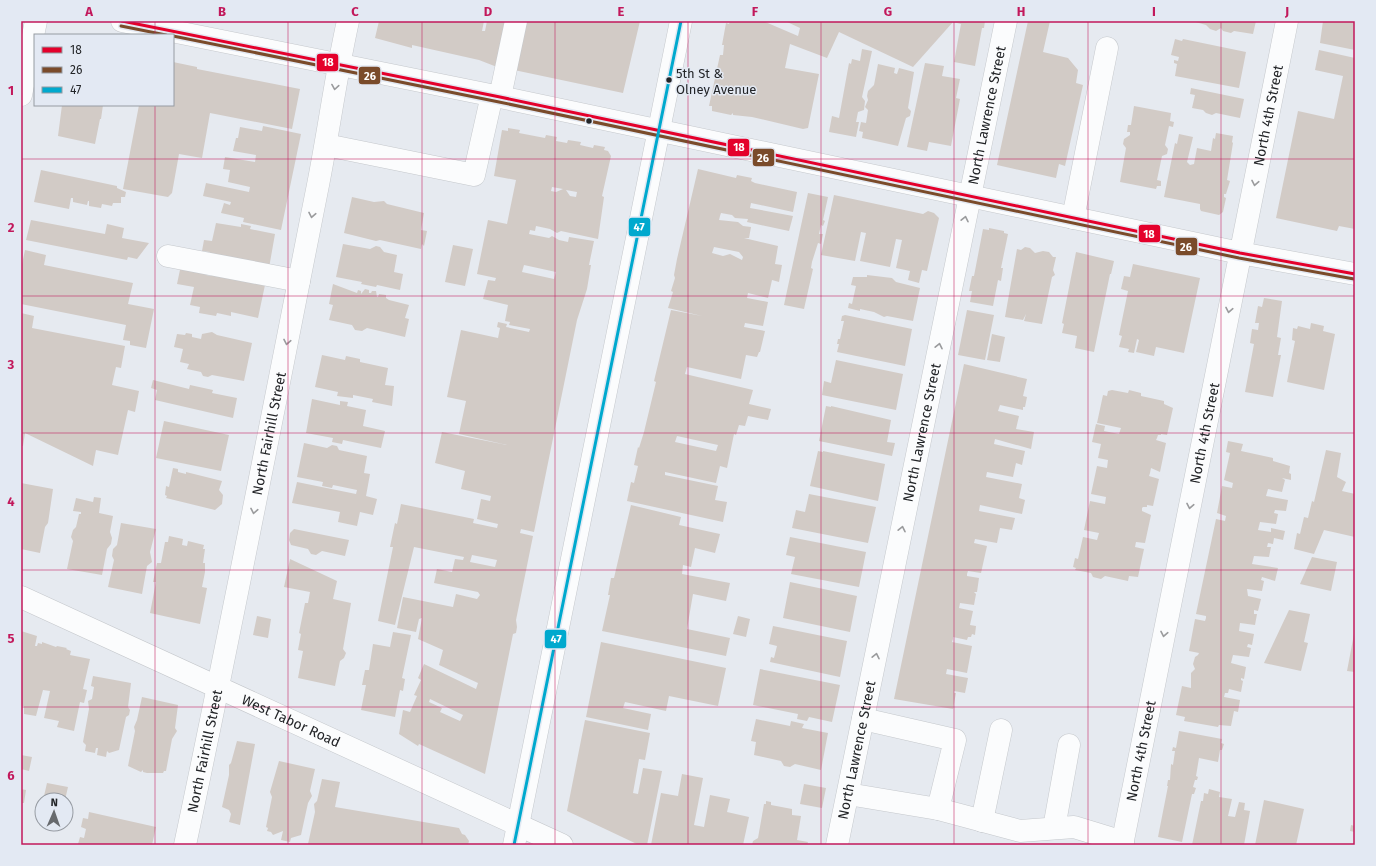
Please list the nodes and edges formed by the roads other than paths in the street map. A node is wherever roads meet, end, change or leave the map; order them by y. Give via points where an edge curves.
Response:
1 (36, 21) edge
2 (122, 21) edge
3 (348, 21) edge
4 (516, 21) edge
5 (681, 21) edge
6 (1006, 21) edge
7 (1287, 21) edge
8 (1107, 48) dead end
9 (338, 65) junction
10 (21, 95) edge
11 (496, 96) junction
12 (658, 130) junction
13 (326, 145) junction
14 (970, 196) junction
15 (1073, 218) junction
16 (1240, 253) junction
17 (168, 256) dead end
18 (1355, 274) edge
19 (299, 281) junction
20 (21, 597) edge
21 (219, 687) junction
22 (863, 719) junction
23 (1001, 730) dead end
24 (1069, 745) dead end
25 (848, 794) junction
26 (938, 809) junction
27 (982, 821) junction
28 (518, 824) junction
29 (1054, 828) junction
30 (1122, 843) edge
31 (185, 845) edge
32 (514, 845) edge
33 (562, 845) edge
34 (837, 845) edge

1 - 10 street
2 - 9 street
3 - 9 street, North Fairhill Street
4 - 11 street
5 - 12 street
6 - 14 street, North Lawrence Street
7 -> 16 street, North 4th Street
8 - 15 street
9 - 11 street
9 -> 13 street, North Fairhill Street
11 - 12 street
11 - 13 street via 474,175
12 - 14 street
12 - 28 street
13 -> 19 street, North Fairhill Street
14 - 15 street
22 -> 14 street, North Lawrence Street
15 - 16 street
16 - 18 street
16 -> 30 street, North 4th Street
17 - 19 street
19 -> 21 street, North Fairhill Street
20 - 21 street, West Tabor Road
21 - 28 street, West Tabor Road
21 - 31 street, North Fairhill Street
22 - 25 street, North Lawrence Street
22 - 26 street via 955,740
23 - 27 street
24 - 29 street
25 - 26 street
25 - 34 street, North Lawrence Street
26 - 27 street
27 - 29 street via 1020,830
28 - 32 street
28 - 33 street, West Tabor Road
29 - 30 street via 1074,827

